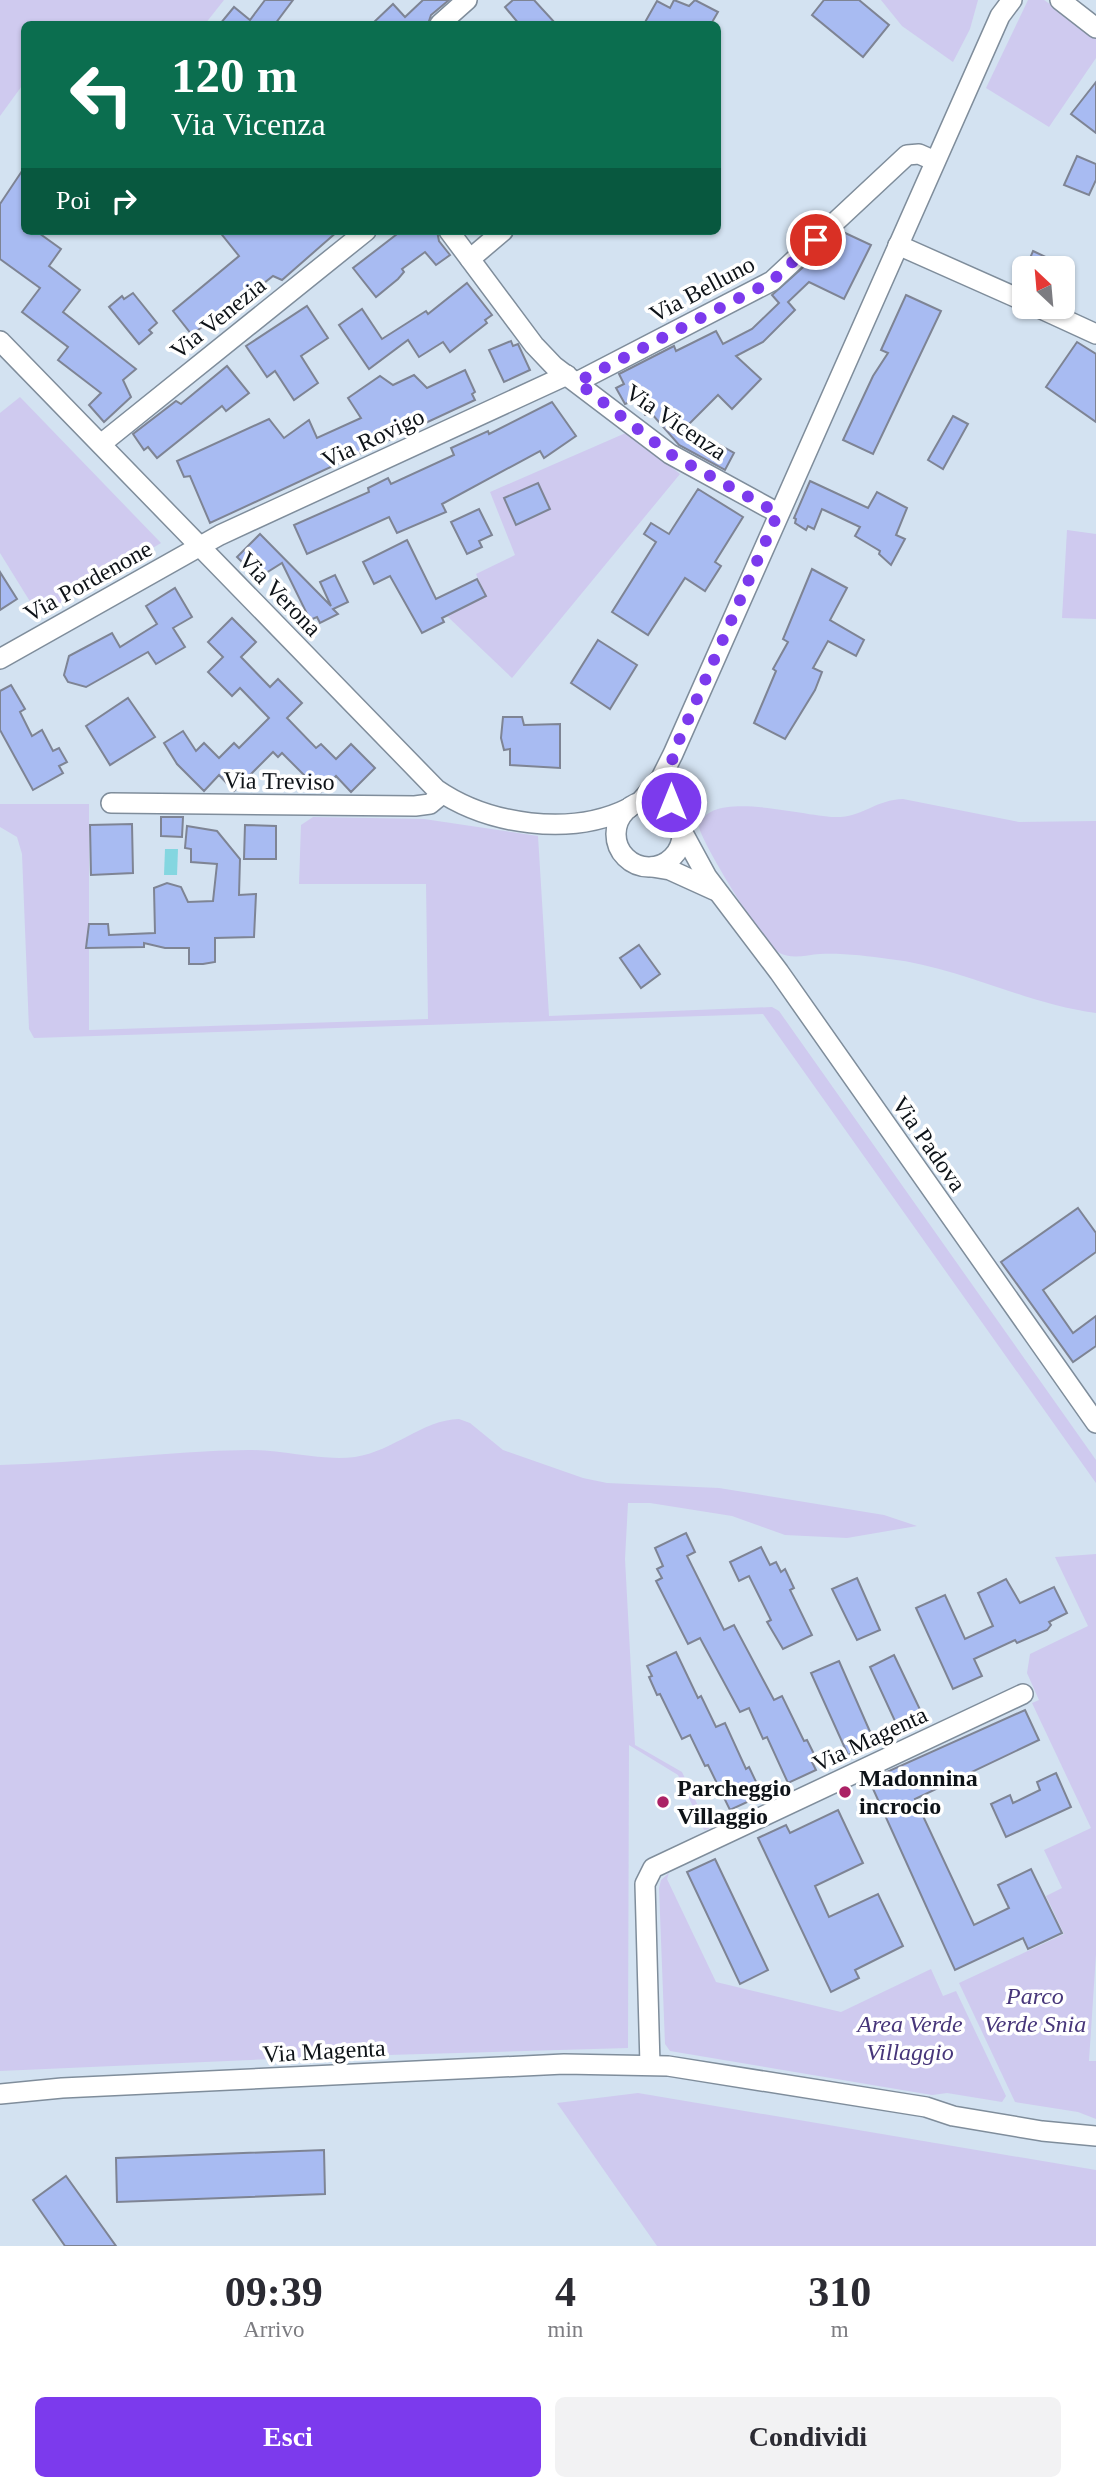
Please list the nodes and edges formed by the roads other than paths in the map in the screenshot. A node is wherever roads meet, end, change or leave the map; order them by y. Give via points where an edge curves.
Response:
1 (467, 0) edge
2 (1065, 2) edge
3 (1005, 5) edge
4 (443, 21) edge
5 (1096, 28) edge
6 (935, 161) junction
7 (361, 235) edge
8 (452, 235) edge
9 (498, 235) edge
10 (898, 245) junction
11 (470, 259) junction
12 (1012, 296) edge
13 (1063, 319) edge
14 (1096, 334) edge
15 (0, 341) edge
16 (572, 379) junction
17 (101, 444) junction
18 (778, 513) junction
19 (201, 547) junction
20 (0, 659) edge
21 (673, 754) junction
22 (442, 794) junction
23 (111, 803) dead end
24 (634, 805) junction
25 (556, 822) junction
26 (679, 823) junction
27 (620, 851) junction
28 (652, 867) junction
29 (720, 895) junction
30 (1096, 1423) edge
31 (1023, 1695) dead end
32 (650, 2065) junction
33 (0, 2094) edge
34 (1088, 2134) edge

1 - 4 street
2 - 5 street
3 - 6 street
6 - 10 street
6 - 16 street, Via Belluno via 916,153 907,155 772,281
7 - 17 street, Via Venezia
8 - 11 street, Via Vicenza
9 - 11 street
10 - 12 street
10 - 18 street
11 - 16 street, Via Vicenza via 541,354
13 - 14 street
15 - 17 street, Via Verona
16 - 18 street, Via Vicenza via 670,454
16 - 19 street, Via Rovigo
17 - 19 street, Via Verona
18 - 21 street
19 - 20 street, Via Pordenone
19 - 22 street, Via Verona
21 - 24 street via 661,778
21 - 26 street, Via Padova via 669,788
22 - 23 street, Via Treviso via 430,804 415,806
22 - 25 street, Via Verona via 498,818
24 - 25 street, Via Verona via 596,821
24 - 26 street via 657,802
24 - 27 street via 617,827
25 - 27 street, Via Verona via 594,830
26 - 28 street via 675,855
26 - 29 street, Via Padova via 696,860
27 - 28 street via 634,864
28 - 29 street, Via Padova via 689,877
29 - 30 street, Via Padova
31 - 32 street, Via Magenta via 653,1868 645,1884
32 - 33 street, Via Magenta via 533,2065
32 - 34 street, Via Magenta via 926,2107 1046,2132

